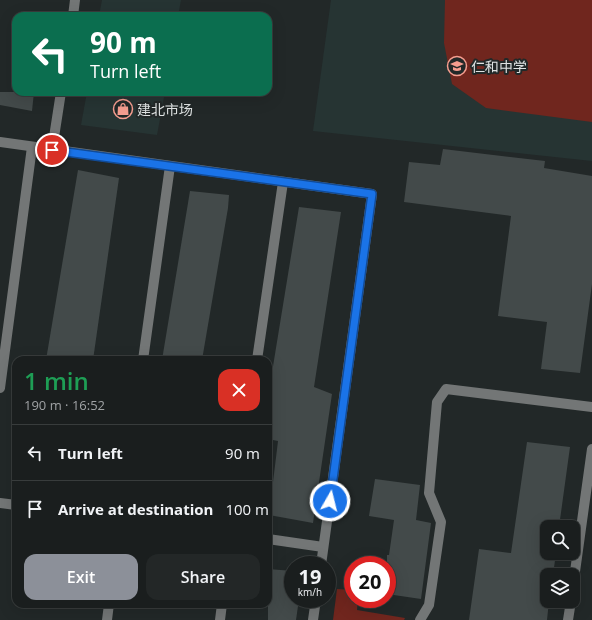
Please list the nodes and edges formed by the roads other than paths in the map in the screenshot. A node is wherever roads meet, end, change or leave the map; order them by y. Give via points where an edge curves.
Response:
1 (76, 0) edge
2 (74, 12) edge
3 (60, 96) edge
4 (0, 142) edge
5 (32, 147) junction
6 (52, 150) junction
7 (170, 166) junction
8 (283, 182) junction
9 (144, 356) edge
10 (258, 356) edge
11 (0, 388) edge
12 (592, 407) edge
13 (592, 448) edge
14 (0, 503) edge
15 (12, 504) edge
16 (272, 540) edge
17 (323, 547) junction
18 (322, 556) edge
19 (575, 568) edge
20 (108, 608) edge
21 (222, 608) edge
22 (315, 608) edge
23 (570, 608) edge
24 (107, 620) edge
25 (220, 620) edge
26 (313, 620) edge
27 (420, 620) edge
28 (568, 620) edge

1 - 2 street
3 - 6 street
4 - 5 street
5 - 6 street
5 - 11 street
6 - 7 street
7 - 8 street
7 - 9 street
8 - 10 street
8 - 17 street via 372,194
12 - 27 street via 446,389 437,402 429,493 441,522 429,605
13 - 19 street
14 - 15 street
16 - 17 street
17 - 18 street
20 - 24 street
21 - 25 street
22 - 26 street
23 - 28 street

